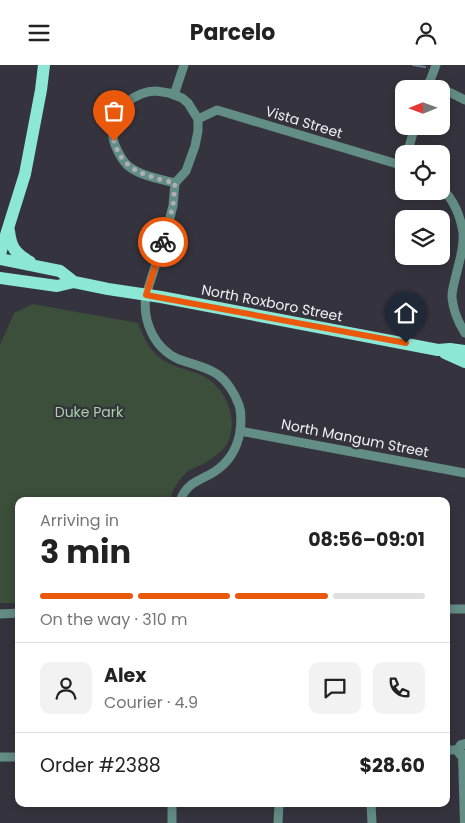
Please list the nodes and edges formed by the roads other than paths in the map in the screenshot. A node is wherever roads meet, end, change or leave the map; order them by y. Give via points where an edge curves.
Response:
1 (44, 65) edge
2 (184, 65) edge
3 (436, 65) edge
4 (430, 80) edge
5 (450, 92) edge
6 (174, 95) junction
7 (465, 100) edge
8 (198, 119) junction
9 (395, 163) edge
10 (175, 183) junction
11 (450, 199) edge
12 (9, 226) junction
13 (0, 254) edge
14 (0, 259) edge
15 (34, 265) junction
16 (0, 278) edge
17 (74, 281) junction
18 (146, 295) junction
19 (465, 333) edge
20 (438, 349) junction
21 (465, 351) edge
22 (465, 362) edge
23 (240, 431) junction
24 (465, 473) edge
25 (182, 497) edge
26 (450, 609) edge
27 (465, 609) edge
28 (15, 613) edge
29 (0, 614) edge
30 (464, 748) edge
31 (450, 750) edge
32 (0, 757) edge
33 (15, 757) edge
34 (172, 807) edge
35 (278, 807) edge
36 (371, 807) edge
37 (172, 823) edge
38 (278, 823) edge
39 (372, 823) edge
40 (465, 823) edge

1 - 12 main road via 30,152
2 - 6 street
3 - 4 street
5 - 7 street
6 - 8 street via 188,103
6 - 10 street via 162,91 138,95 119,110 113,136 123,161 132,168
8 - 9 street, Vista Street via 217,111
8 - 10 street via 195,146 186,171
10 - 18 street via 173,206
11 - 19 street via 463,234 452,297 455,313
12 - 13 main road
12 - 15 main road via 15,251
14 - 15 main road, North Roxboro Street
15 - 17 main road, North Roxboro Street via 60,271
16 - 17 main road, North Roxboro Street via 57,286
17 - 18 main road, North Roxboro Street
18 - 20 main road, North Roxboro Street
18 - 23 street via 146,318 157,342 173,356 222,378 239,405
20 - 21 main road, North Roxboro Street
20 - 22 main road
23 - 24 street, North Mangum Street
23 - 25 street via 238,443 226,462 192,483
26 - 27 street
28 - 29 street
30 - 31 street
30 - 40 street
32 - 33 street
34 - 37 street
35 - 38 street
36 - 39 street

